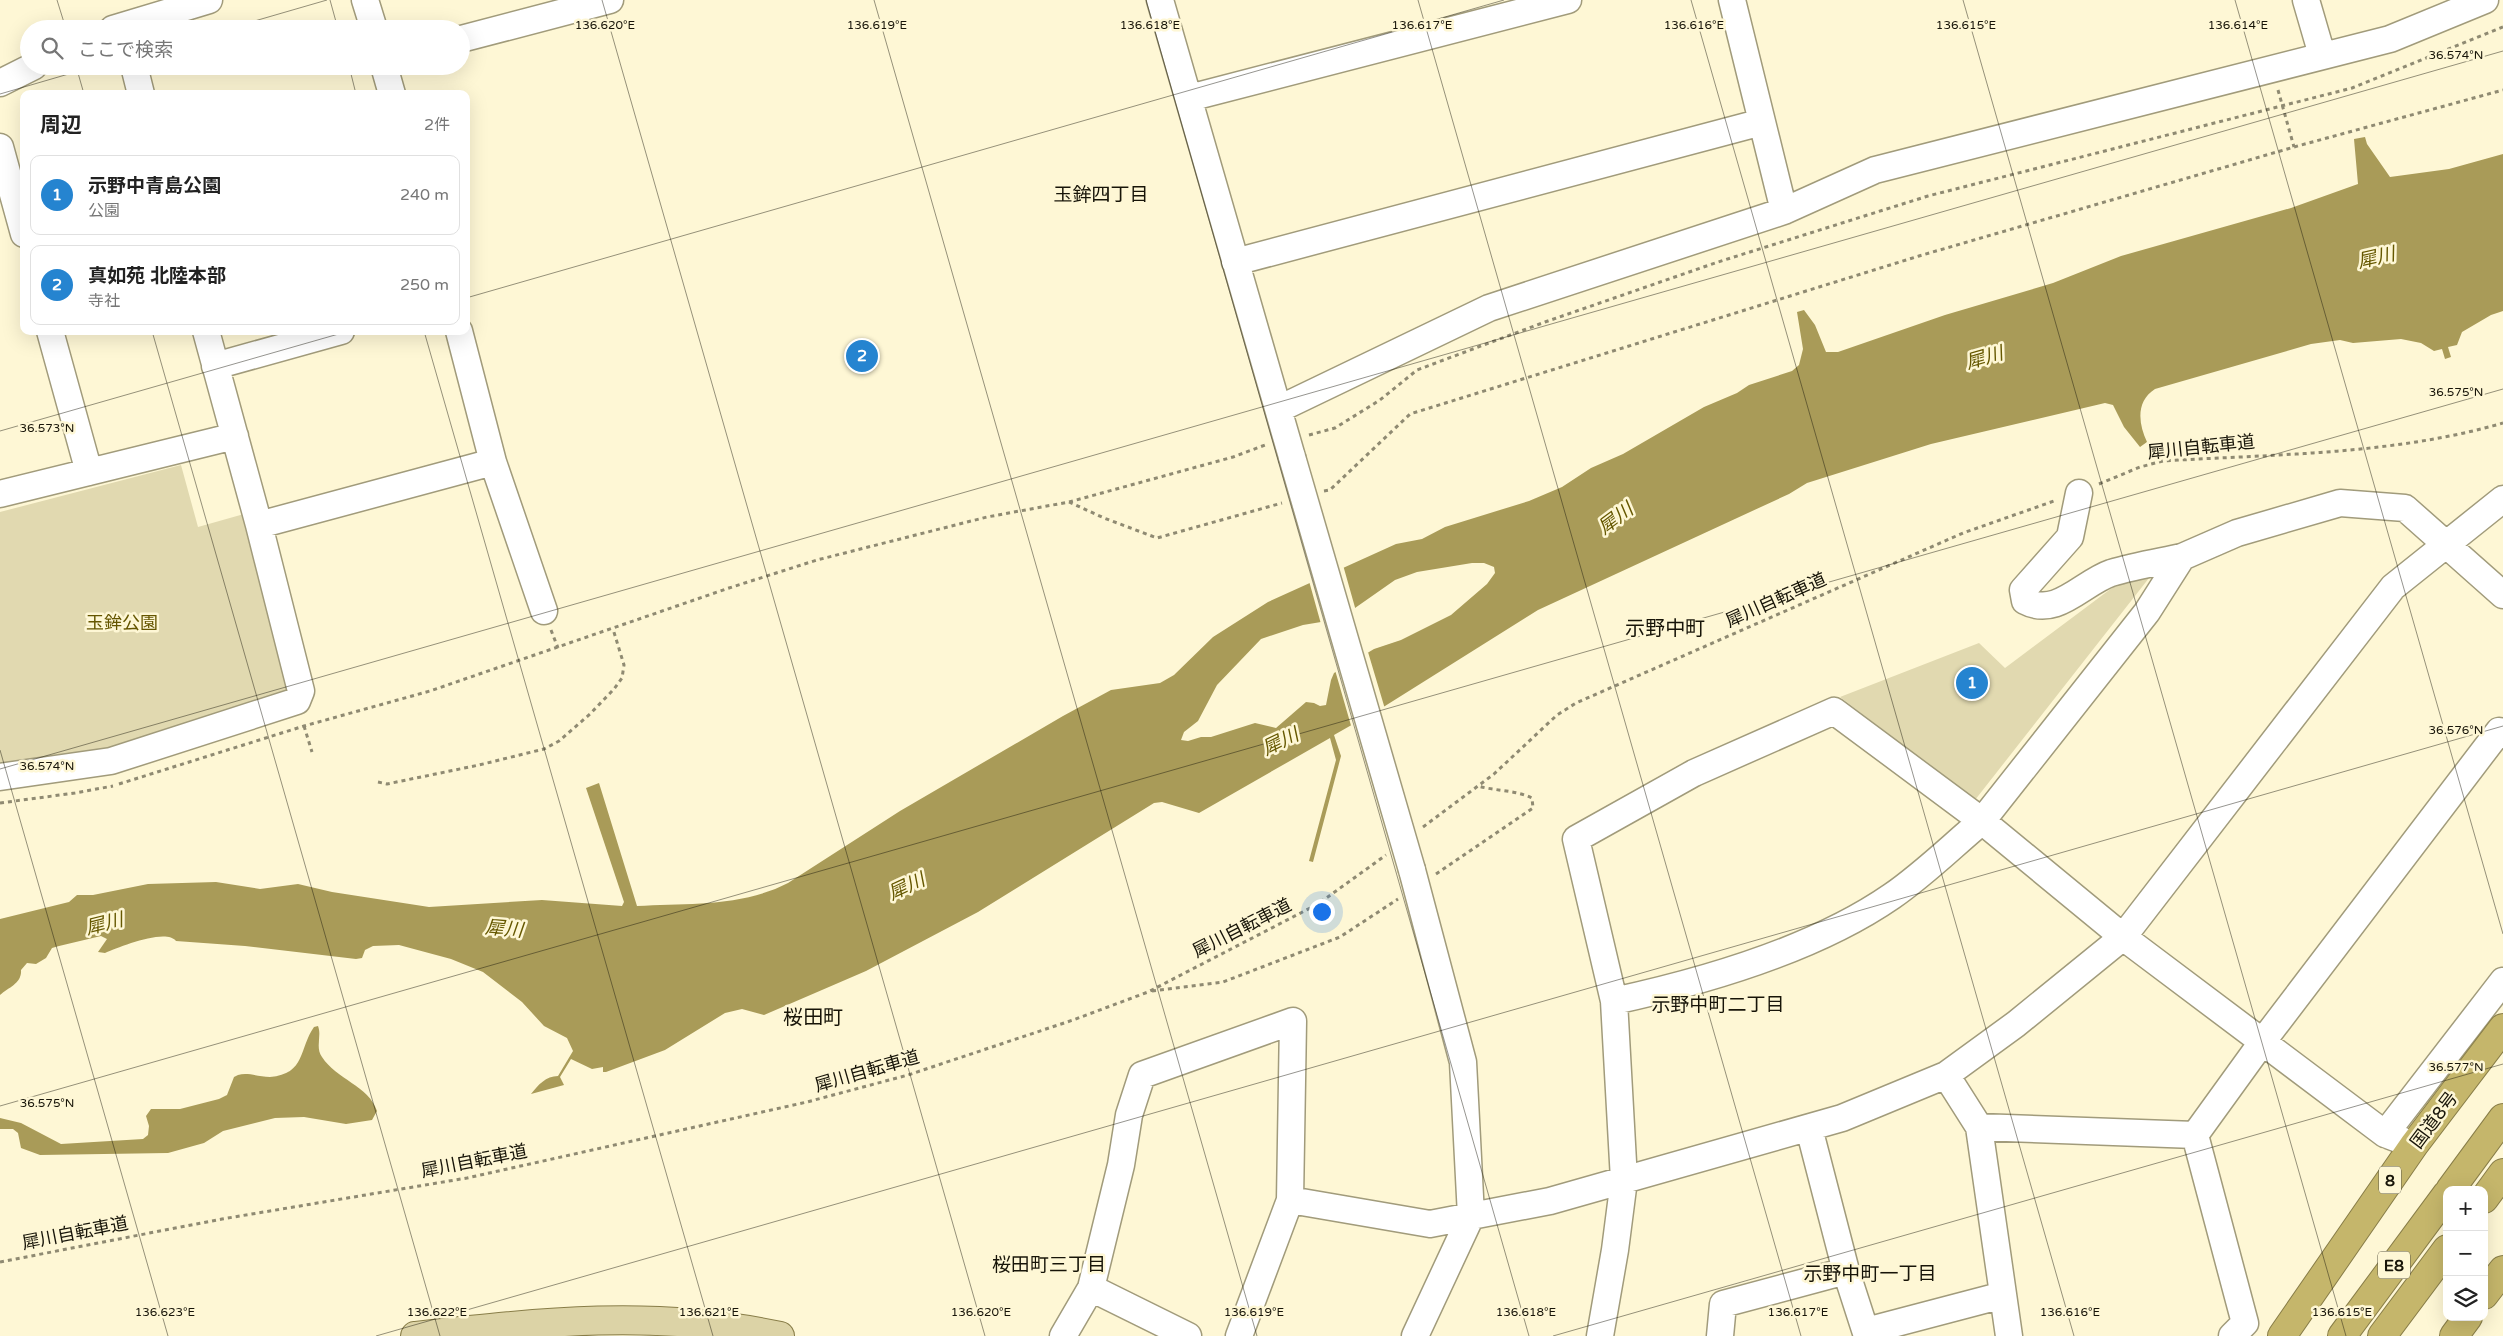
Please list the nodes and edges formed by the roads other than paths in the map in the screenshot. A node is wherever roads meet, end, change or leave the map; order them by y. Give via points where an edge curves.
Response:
1 (209, 0) edge
2 (365, 0) edge
3 (610, 0) edge
4 (1160, 0) edge
5 (1568, 0) edge
6 (1732, 0) edge
7 (2306, 0) edge
8 (2485, 0) edge
9 (143, 20) edge
10 (371, 20) edge
11 (470, 38) edge
12 (2322, 55) junction
13 (20, 73) edge
14 (136, 75) edge
15 (387, 75) edge
16 (0, 83) edge
17 (140, 90) edge
18 (391, 90) edge
19 (1189, 98) junction
20 (1762, 122) junction
21 (0, 147) edge
22 (1784, 211) junction
23 (20, 220) edge
24 (1235, 262) junction
25 (51, 335) edge
26 (207, 335) edge
27 (327, 335) edge
28 (460, 335) edge
29 (215, 366) junction
30 (1279, 409) junction
31 (234, 436) junction
32 (493, 462) junction
33 (89, 472) junction
34 (2079, 492) road end
35 (0, 494) edge
36 (2503, 499) edge
37 (259, 525) junction
38 (2447, 544) junction
39 (2182, 557) junction
40 (2503, 596) edge
41 (544, 611) dead end
42 (2502, 731) edge
43 (0, 777) edge
44 (1982, 820) junction
45 (2123, 937) junction
46 (2503, 981) edge
47 (1614, 1001) junction
48 (2503, 1028) edge
49 (2263, 1041) junction
50 (1946, 1074) junction
51 (2503, 1118) edge
52 (1979, 1127) junction
53 (1809, 1128) junction
54 (2385, 1134) junction
55 (2195, 1135) junction
56 (2414, 1145) junction
57 (2503, 1174) edge
58 (1624, 1180) junction
59 (2453, 1186) edge
60 (2488, 1194) edge
61 (2443, 1199) edge
62 (1290, 1200) junction
63 (1471, 1216) junction
64 (2443, 1254) edge
65 (2503, 1270) edge
66 (1846, 1271) junction
67 (1091, 1288) junction
68 (2488, 1290) edge
69 (2003, 1295) junction
70 (2465, 1321) edge
71 (1867, 1333) edge
72 (415, 1336) edge
73 (780, 1336) edge
74 (1063, 1336) edge
75 (1188, 1336) edge
76 (1239, 1336) edge
77 (1415, 1336) edge
78 (1600, 1336) edge
79 (1720, 1336) edge
80 (2009, 1336) edge
81 (2232, 1336) edge
82 (2282, 1336) edge
83 (2342, 1336) edge
84 (2382, 1336) edge
85 (2454, 1336) edge

1 - 9 street
2 - 10 street
3 - 11 street
4 - 19 street
5 - 19 street
6 - 20 street
7 - 12 street
8 - 12 street via 2390,39
12 - 22 street via 1875,170
13 - 16 street
14 - 17 street
15 - 18 street
19 - 24 street
20 - 22 street
20 - 24 street
21 - 23 street
22 - 30 street via 1489,308
24 - 30 street
25 - 33 street
26 - 29 street
27 - 29 street
28 - 32 street
29 - 31 street
30 - 63 street, bridge via 1293,444 1463,1062
31 - 33 street
31 - 37 street
32 - 37 street
32 - 41 street
33 - 35 street
34 - 39 street via 2070,537 2022,590 2025,600 2036,607 2054,605 2110,574
36 - 38 street
37 - 43 street via 301,691 297,701 111,761
38 - 39 street via 2405,508 2340,503 2237,533
38 - 40 street
38 - 45 street via 2393,587
39 - 44 street via 2147,612
42 - 49 street
44 - 45 street
44 - 47 street via 1891,897 1837,927 1740,968
44 - 47 street via 1834,711 1694,773 1576,839
45 - 49 street
45 - 50 street via 2016,1024
46 - 54 street
47 - 58 street
48 - 56 highway, 国道8号 / 8
49 - 54 street
49 - 55 street
50 - 52 street
50 - 53 street via 1842,1118
51 - 59 highway
52 - 55 street
52 - 69 street
53 - 58 street
53 - 66 street
54 - 56 street
55 - 81 street via 2245,1323
56 - 82 highway, 国道8号 / 8
57 - 60 highway
58 - 63 street via 1550,1201
58 - 78 street
61 - 83 highway, E8
62 - 63 street via 1430,1224
62 - 67 street via 1293,1021 1142,1075 1129,1115 1121,1165
62 - 76 street
63 - 77 street
64 - 84 highway, E8
65 - 68 highway
66 - 71 street
66 - 79 street via 1723,1304
67 - 74 street
67 - 75 street
69 - 71 street
69 - 80 street
70 - 85 highway
72 - 73 main road via 552,1321 629,1320 694,1323

